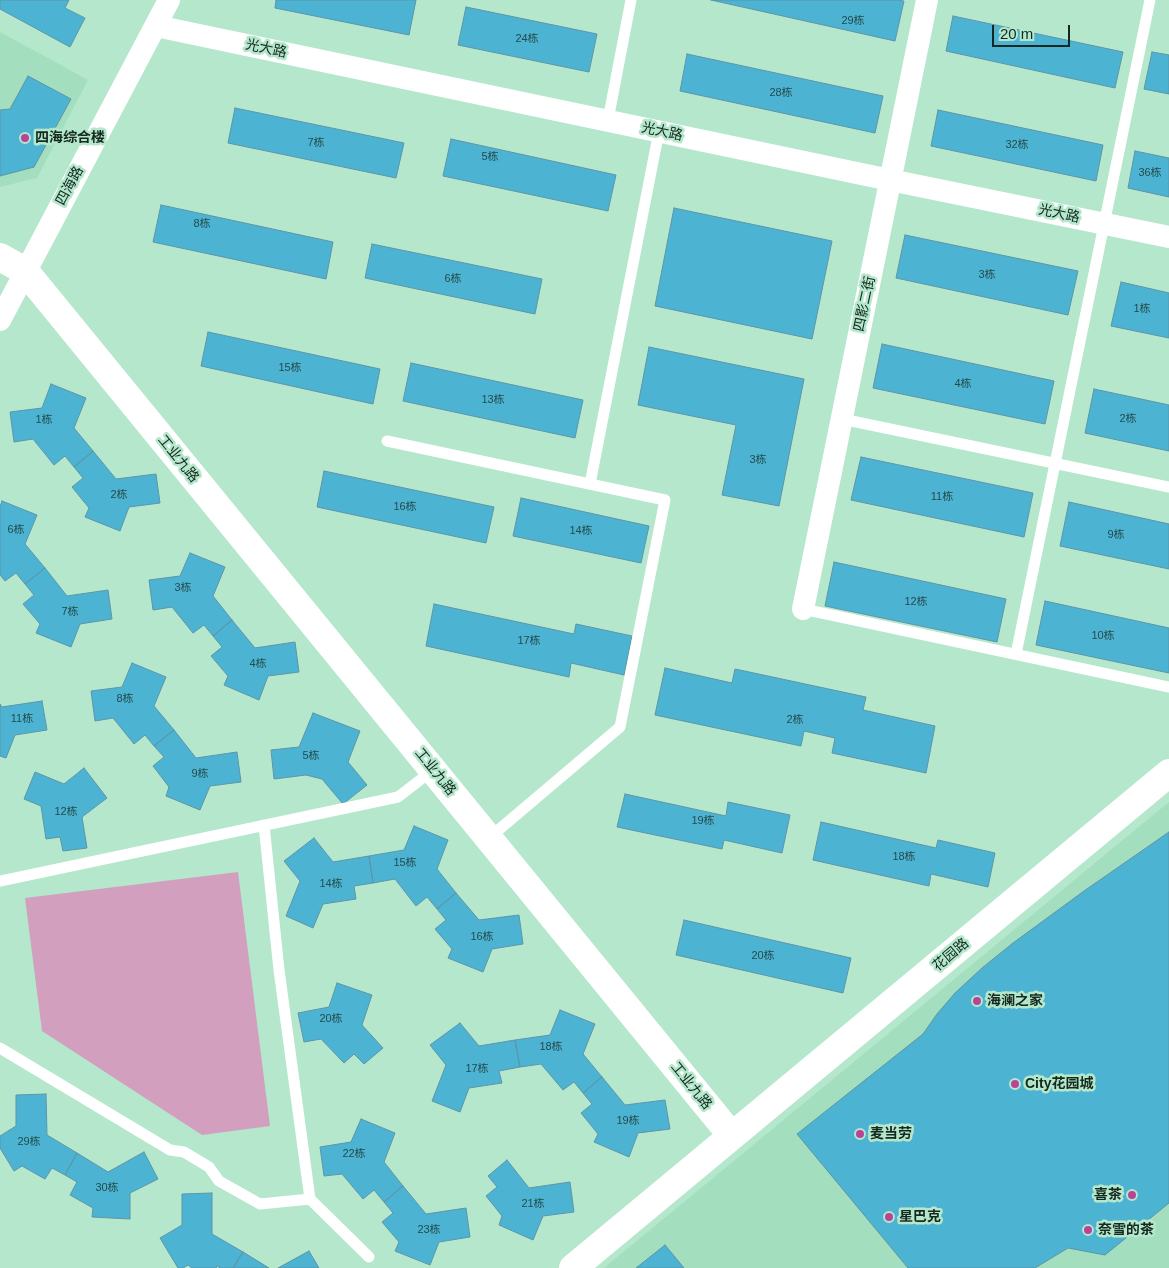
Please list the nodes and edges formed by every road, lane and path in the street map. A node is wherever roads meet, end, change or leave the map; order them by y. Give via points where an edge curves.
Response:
1 (169, 0) edge
2 (631, 0) edge
3 (927, 0) edge
4 (1150, 0) edge
5 (156, 26) junction
6 (608, 120) junction
7 (659, 131) junction
8 (890, 180) junction
9 (1104, 224) junction
10 (1169, 237) edge
11 (0, 257) edge
12 (25, 271) junction
13 (0, 320) edge
14 (842, 419) junction
15 (387, 441) dead end
16 (1056, 463) junction
17 (590, 484) junction
18 (1169, 487) edge
19 (803, 609) joint
20 (1016, 654) junction
21 (1169, 687) edge
22 (433, 770) junction
23 (1169, 773) edge
24 (264, 826) junction
25 (489, 838) junction
26 (0, 881) edge
27 (0, 1048) edge
28 (732, 1136) junction
29 (310, 1199) junction
30 (369, 1257) dead end
31 (574, 1268) edge

1 - 5 street, 四海路
2 - 6 lane
3 - 8 street, 四影二街
4 - 9 lane
5 - 6 street, 光大路
5 - 12 street, 四海路
6 - 7 street, 光大路
7 - 8 street, 光大路
7 - 17 lane
8 - 9 street, 光大路
8 - 14 street, 四影二街
9 - 10 street, 光大路
9 - 16 lane
11 - 12 street, 工业九路
12 - 13 street, 四海路
12 - 22 street, 工业九路
14 - 16 lane
14 - 19 street, 四影二街
15 - 17 lane
16 - 18 lane
16 - 20 lane
17 - 25 lane via 666,500 620,727
19 - 20 lane
20 - 21 lane
22 - 24 lane via 398,797
22 - 25 street, 工业九路
23 - 28 street, 花园路
24 - 26 lane
24 - 29 lane via 279,970
25 - 28 street, 工业九路
27 - 29 lane via 170,1150 184,1152 209,1167 220,1181 260,1204
28 - 31 street
29 - 30 lane

